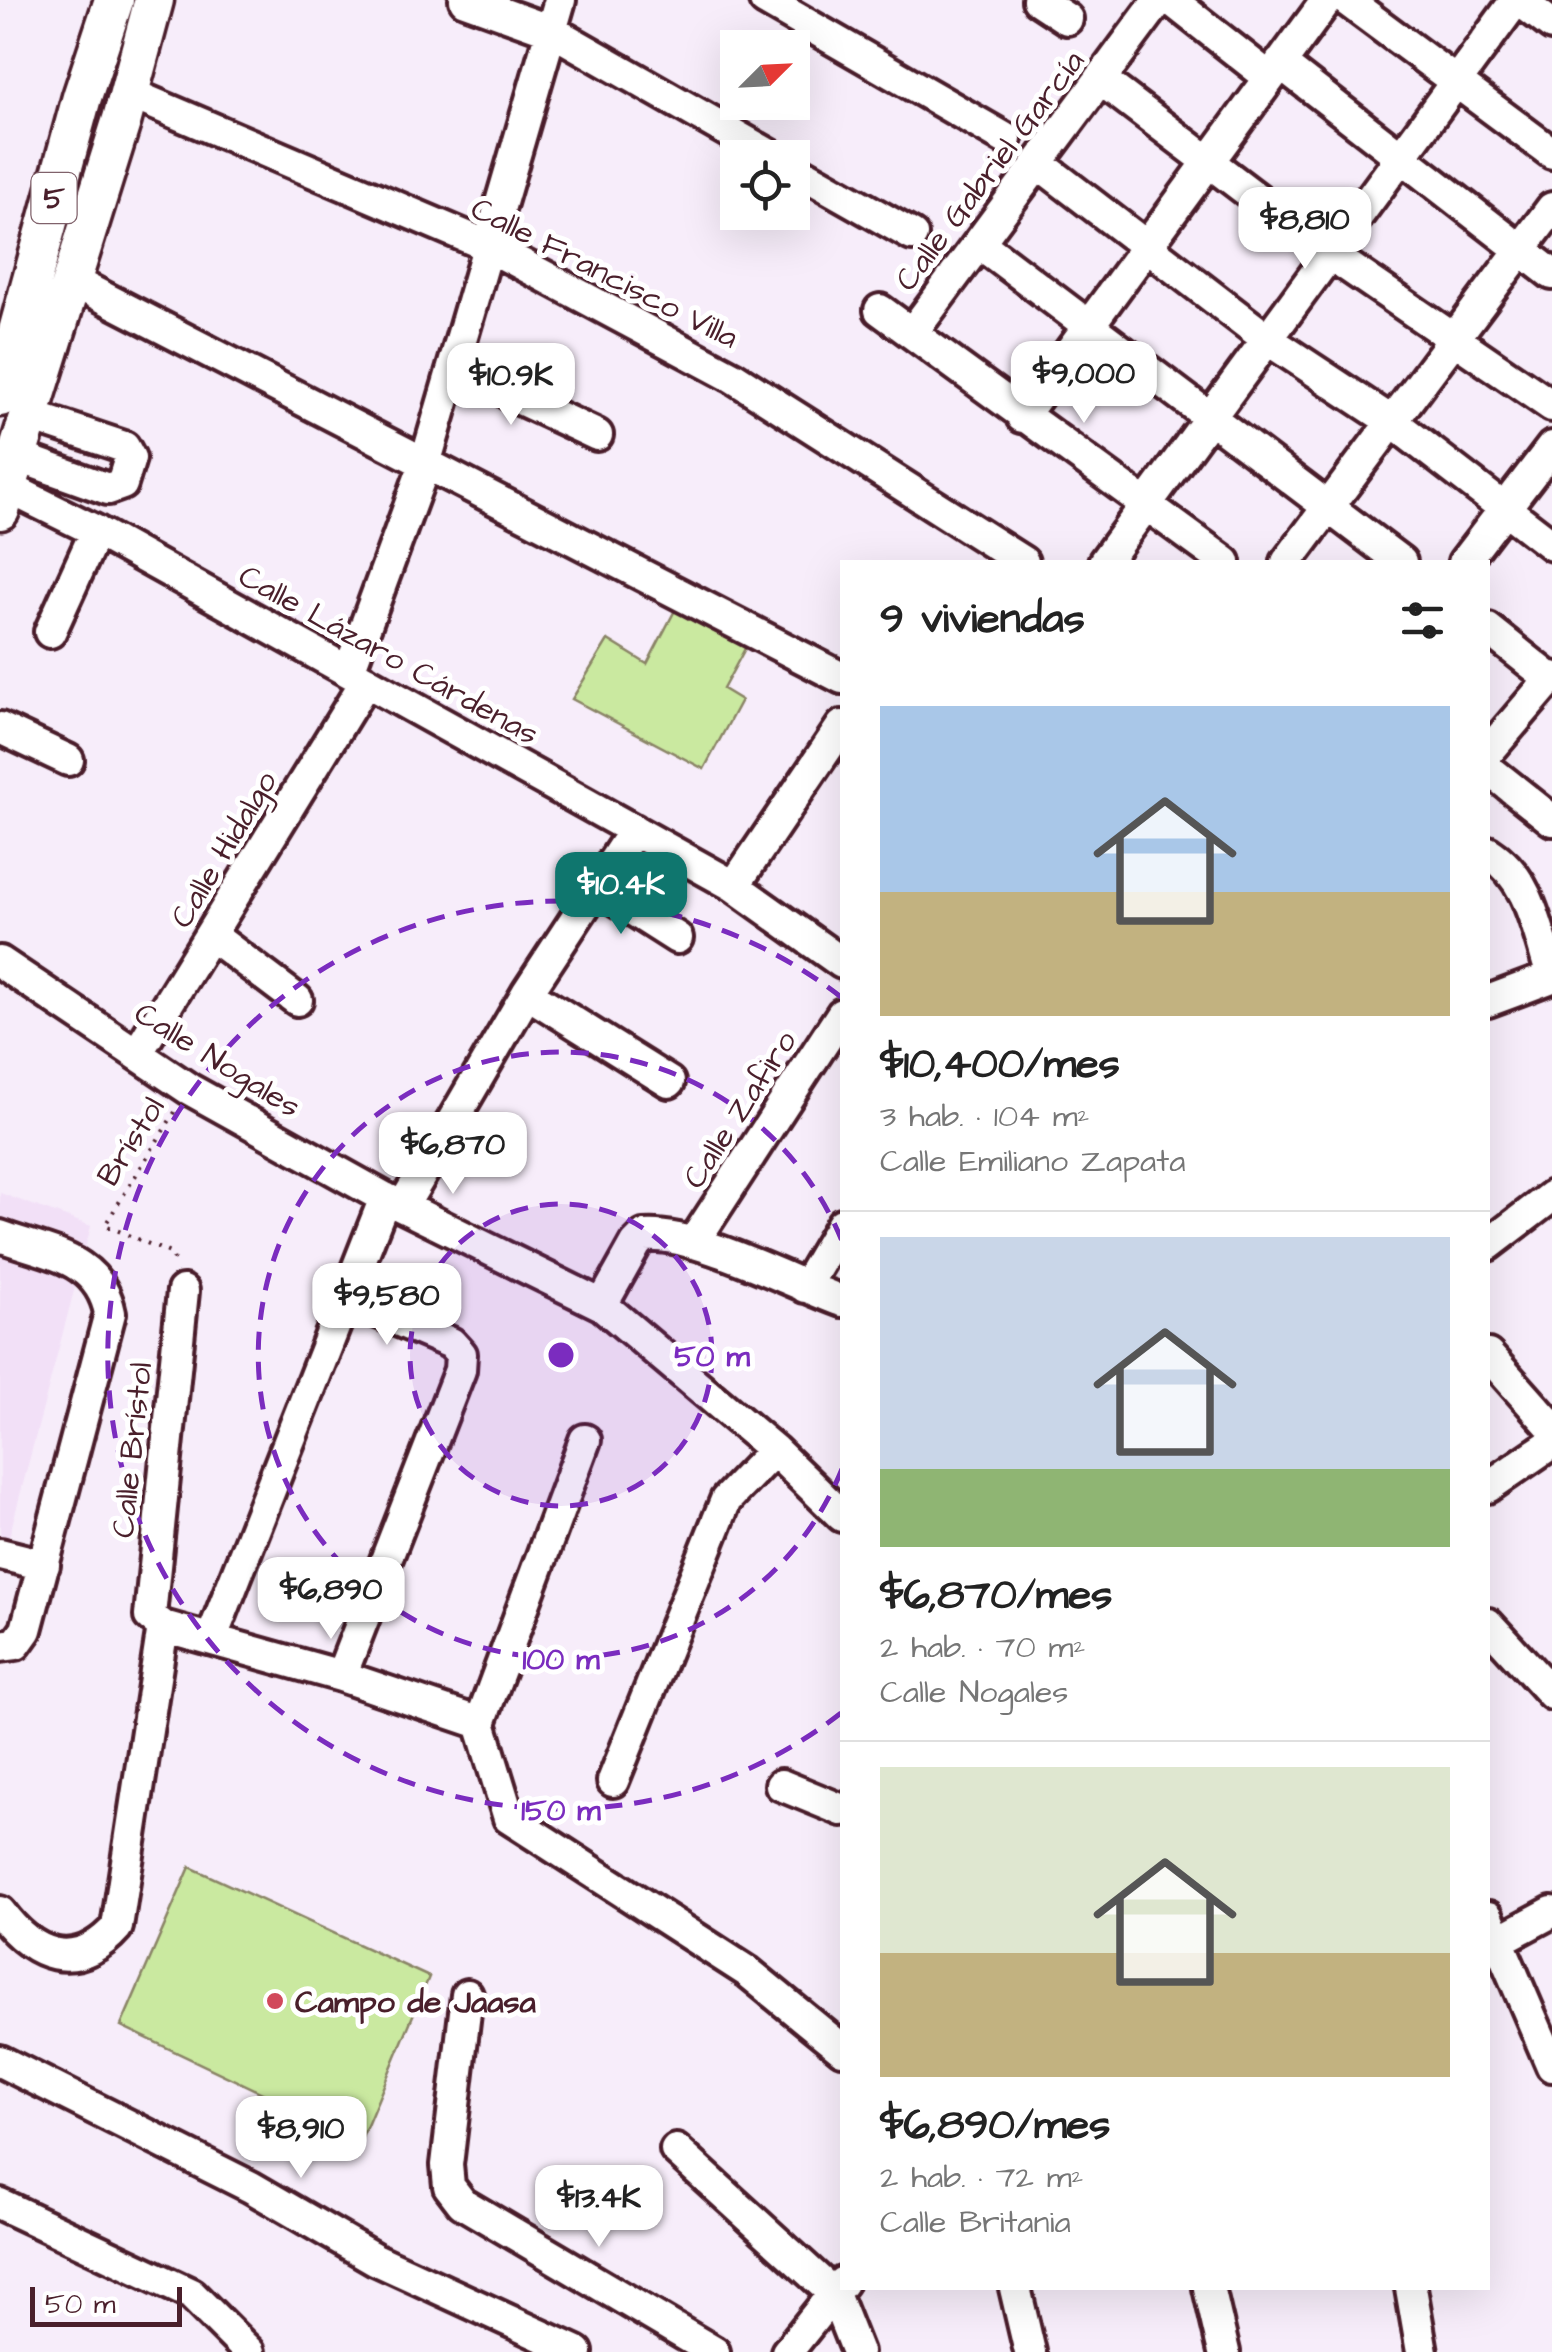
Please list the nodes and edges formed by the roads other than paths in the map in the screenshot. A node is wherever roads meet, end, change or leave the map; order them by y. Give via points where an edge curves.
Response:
1 (114, 0) edge
2 (154, 0) edge
3 (465, 0) edge
4 (560, 0) edge
5 (765, 0) edge
6 (1038, 0) edge
7 (1159, 0) edge
8 (1171, 0) edge
9 (1326, 0) edge
10 (1346, 0) edge
11 (1518, 0) edge
12 (1067, 19) dead end
13 (1552, 25) edge
14 (554, 32) junction
15 (1275, 70) junction
16 (1100, 79) junction
17 (1456, 81) junction
18 (128, 93) junction
19 (1006, 139) dead end
20 (743, 140) edge
21 (1552, 153) edge
22 (1400, 157) junction
23 (1209, 161) junction
24 (1038, 163) junction
25 (810, 178) edge
26 (1552, 208) edge
27 (912, 235) dead end
28 (979, 242) junction
29 (488, 246) junction
30 (1146, 248) junction
31 (1519, 251) junction
32 (1330, 254) junction
33 (1552, 274) edge
34 (70, 280) junction
35 (880, 310) dead end
36 (1089, 326) junction
37 (912, 333) junction
38 (1454, 338) junction
39 (1267, 339) junction
40 (456, 360) junction
41 (16, 406) edge
42 (1552, 406) edge
43 (1022, 417) junction
44 (1209, 418) junction
45 (1391, 420) junction
46 (597, 435) dead end
47 (1552, 447) edge
48 (425, 464) junction
49 (9, 485) edge
50 (1145, 507) junction
51 (1328, 507) junction
52 (1504, 509) junction
53 (96, 531) junction
54 (1552, 546) edge
55 (1020, 560) edge
56 (1105, 560) edge
57 (1222, 560) edge
58 (1288, 560) edge
59 (1398, 560) edge
60 (1466, 560) edge
61 (1490, 631) edge
62 (50, 632) dead end
63 (358, 676) junction
64 (840, 677) edge
65 (1552, 678) edge
66 (0, 728) edge
67 (840, 729) edge
68 (1490, 750) edge
69 (68, 760) dead end
70 (1490, 771) edge
71 (1552, 820) edge
72 (634, 830) junction
73 (1490, 853) edge
74 (596, 886) junction
75 (734, 886) junction
76 (212, 936) junction
77 (677, 938) dead end
78 (0, 962) edge
79 (840, 963) edge
80 (1552, 976) edge
81 (526, 994) junction
82 (1490, 999) edge
83 (296, 1000) dead end
84 (840, 1017) edge
85 (138, 1052) junction
86 (669, 1082) dead end
87 (1552, 1196) edge
88 (394, 1202) junction
89 (840, 1227) edge
90 (0, 1236) edge
91 (1490, 1242) edge
92 (694, 1243) junction
93 (805, 1287) junction
94 (184, 1291) road end
95 (344, 1298) junction
96 (840, 1299) edge
97 (602, 1306) junction
98 (1490, 1356) edge
99 (1552, 1428) edge
100 (584, 1440) dead end
101 (1552, 1444) edge
102 (774, 1450) junction
103 (1490, 1486) edge
104 (840, 1514) edge
105 (0, 1554) edge
106 (44, 1565) junction
107 (13, 1614) edge
108 (157, 1621) junction
109 (1490, 1626) edge
110 (212, 1637) junction
111 (0, 1646) edge
112 (340, 1676) junction
113 (1552, 1694) edge
114 (480, 1723) junction
115 (613, 1782) dead end
116 (781, 1784) dead end
117 (840, 1809) edge
118 (0, 1912) edge
119 (1552, 1912) edge
120 (1494, 1928) edge
121 (468, 1996) dead end
122 (840, 2047) edge
123 (0, 2061) edge
124 (1552, 2066) edge
125 (676, 2150) dead end
126 (0, 2204) edge
127 (838, 2288) edge
128 (1015, 2290) edge
129 (1209, 2290) edge
130 (1411, 2290) edge
131 (250, 2352) edge
132 (577, 2352) edge
133 (714, 2352) edge
134 (787, 2352) edge
135 (858, 2352) edge
136 (1030, 2352) edge
137 (1224, 2352) edge
138 (1422, 2352) edge

1 - 41 main road, 5 via 82,97
2 - 18 main road, 5
3 - 14 street
4 - 14 street, Calle Hidalgo
5 - 19 street
6 - 12 street
7 - 16 street, Calle Gabriel García
8 - 15 street
9 - 15 street
10 - 17 street
11 - 13 street
11 - 17 street
14 - 20 street
14 - 29 street, Calle Hidalgo
15 - 22 street
15 - 23 street
16 - 23 street
16 - 24 street, Calle Gabriel García
17 - 21 street
17 - 22 street
18 - 29 street, Calle Francisco Villa
18 - 34 main road, 5
22 - 31 street
22 - 32 street
23 - 30 street
23 - 32 street
24 - 28 street, Calle Gabriel García
24 - 30 street
25 - 27 street
26 - 31 street
28 - 36 street
28 - 37 street, Calle Gabriel García
29 - 40 street, Calle Hidalgo
29 - 55 street, Calle Francisco Villa via 733,378
30 - 36 street
30 - 39 street
31 - 33 street
31 - 38 street
32 - 38 street
32 - 39 street
34 - 41 main road, 5
34 - 48 street
35 - 37 street
36 - 43 street
36 - 44 street
37 - 43 street
38 - 42 street
38 - 45 street
39 - 44 street
39 - 45 street
40 - 46 street via 499,380 509,394
40 - 48 street, Calle Hidalgo
41 - 49 main road, 5
41 - 49 street via 124,448 130,458 122,484 108,488
43 - 50 street
44 - 50 street
44 - 51 street
45 - 51 street
45 - 52 street
47 - 52 street
48 - 63 street, Calle Hidalgo
48 - 64 street
49 - 53 street, Calle Lázaro Cárdenas
50 - 56 street
50 - 57 street
51 - 58 street
51 - 59 street
52 - 54 street
52 - 60 street
53 - 62 street
53 - 63 street, Calle Lázaro Cárdenas
61 - 65 street
63 - 72 street, Calle Lázaro Cárdenas
63 - 76 street, Calle Hidalgo
65 - 68 street
66 - 69 street
67 - 75 street
70 - 71 street
72 - 74 street
72 - 75 street, Calle Lázaro Cárdenas
73 - 80 street via 1524,887
74 - 77 street
74 - 81 street
75 - 79 street, Calle Lázaro Cárdenas
76 - 83 street
76 - 85 street, Calle Hidalgo
78 - 85 street, Calle Nogales
80 - 82 street
81 - 86 street
81 - 88 street
84 - 92 street, Calle Zafiro
85 - 88 street, Calle Nogales via 190,1089
87 - 91 street
88 - 95 street
88 - 97 street, Calle Nogales
89 - 93 street
90 - 106 street via 87,1268 99,1278 110,1313
92 - 93 street
92 - 97 street via 644,1236
93 - 96 street
94 - 108 street, Calle Brístol
95 - 110 street
95 - 112 street via 452,1343 461,1354
97 - 102 street, Calle Nogales
98 - 99 street
100 - 114 street
101 - 103 street
102 - 104 street, Calle Nogales
102 - 115 street via 726,1500
105 - 106 street
106 - 107 street
107 - 111 street via 26,1630 16,1644
108 - 110 street
108 - 118 street, Calle Brístol via 118,1926 104,1942 62,1955 38,1950
109 - 113 street
110 - 112 street
112 - 114 street
114 - 122 street via 509,1818 748,1972
116 - 117 street
119 - 120 street
120 - 124 street
121 - 133 street via 449,2186 462,2203
123 - 132 street via 251,2187 375,2259
125 - 127 street
126 - 131 street via 191,2294
127 - 134 street
127 - 135 street
128 - 136 street
129 - 137 street
130 - 138 street

